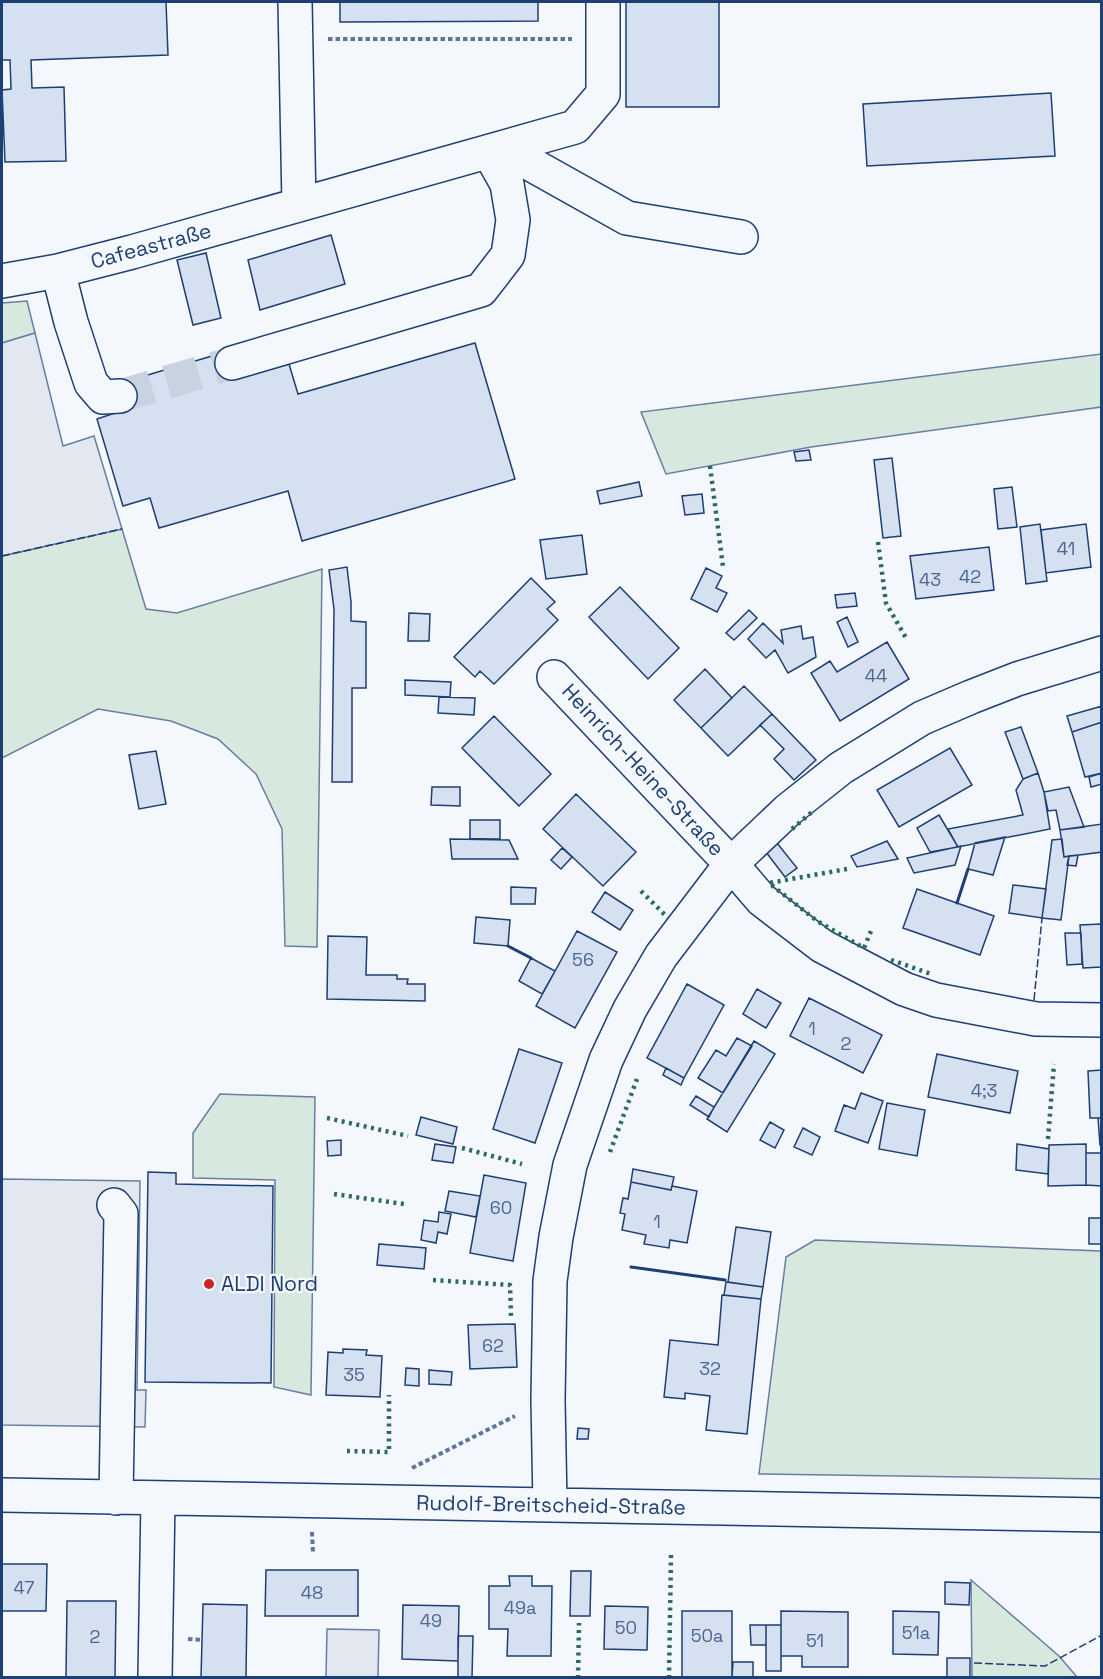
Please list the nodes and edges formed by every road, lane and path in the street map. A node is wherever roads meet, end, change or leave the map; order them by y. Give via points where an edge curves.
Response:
1 (295, 2) edge
2 (603, 2) edge
3 (296, 39) junction
4 (603, 39) junction
5 (496, 150) junction
6 (299, 205) junction
7 (741, 237) dead end
8 (58, 271) junction
9 (2, 281) edge
10 (232, 363) tunnel mouth
11 (120, 396) tunnel mouth
12 (1101, 653) edge
13 (554, 677) dead end
14 (731, 864) junction
15 (1101, 1020) edge
16 (114, 1205) dead end
17 (548, 1400) junction
18 (2, 1495) edge
19 (116, 1498) junction
20 (158, 1499) junction
21 (392, 1502) junction
22 (550, 1504) junction
23 (1101, 1515) edge
24 (155, 1677) edge

1 - 3 street
2 - 4 street, Cafeastraße
3 - 4 path
3 - 6 street
4 - 5 street, Cafeastraße via 603,94 575,127
5 - 6 street, Cafeastraße
5 - 7 street via 627,218
5 - 10 street via 513,220 508,255 481,290
6 - 8 street, Cafeastraße
8 - 9 street, Cafeastraße
8 - 11 street via 91,383 103,397
12 - 14 street, Heinrich-Heine-Straße via 1017,679 922,718 841,768 788,810
13 - 14 street, Heinrich-Heine-Straße
14 - 15 street via 762,900 822,946 904,989 936,1000 1036,1019
14 - 17 street, Heinrich-Heine-Straße via 661,956 630,1009 606,1060 570,1165 550,1281
16 - 19 street via 121,1214
17 - 21 path via 404,1472
17 - 22 street, Heinrich-Heine-Straße
18 - 19 street, Rudolf-Breitscheid-Straße
19 - 20 street, Rudolf-Breitscheid-Straße
20 - 21 street, Rudolf-Breitscheid-Straße
20 - 24 street
21 - 22 street, Rudolf-Breitscheid-Straße
22 - 23 street, Rudolf-Breitscheid-Straße

